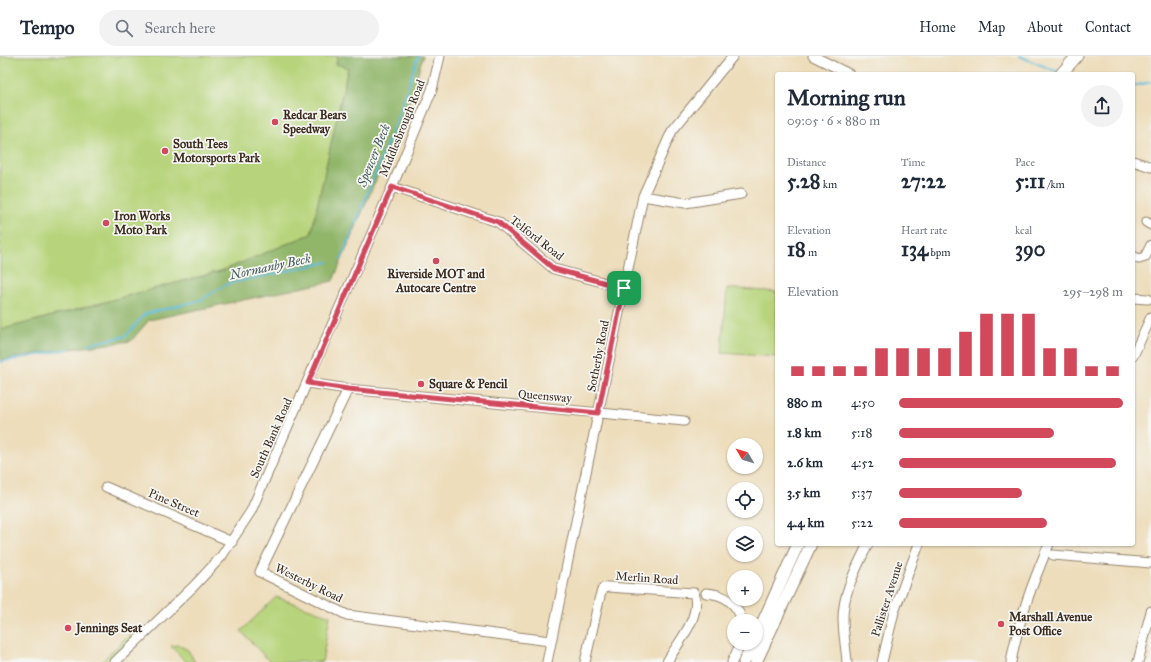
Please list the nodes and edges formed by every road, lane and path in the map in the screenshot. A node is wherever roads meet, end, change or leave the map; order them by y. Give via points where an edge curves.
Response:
1 (440, 56) edge
2 (733, 56) edge
3 (813, 56) edge
4 (1077, 56) edge
5 (1064, 71) edge
6 (845, 72) edge
7 (1135, 162) edge
8 (1151, 167) edge
9 (392, 187) junction
10 (741, 194) dead end
11 (643, 196) junction
12 (1151, 245) edge
13 (1135, 257) edge
14 (624, 288) junction
15 (1135, 298) edge
16 (1148, 299) dead end
17 (1151, 317) edge
18 (1135, 352) edge
19 (308, 383) junction
20 (348, 389) junction
21 (598, 413) junction
22 (684, 421) dead end
23 (106, 487) dead end
24 (232, 542) junction
25 (797, 546) edge
26 (809, 546) edge
27 (867, 546) edge
28 (918, 546) edge
29 (1048, 546) edge
30 (1053, 555) dead end
31 (1151, 564) edge
32 (706, 593) dead end
33 (1151, 611) edge
34 (740, 614) edge
35 (763, 617) edge
36 (763, 631) edge
37 (771, 633) junction
38 (550, 640) junction
39 (738, 650) edge
40 (750, 650) edge
41 (115, 662) edge
42 (547, 662) edge
43 (585, 662) edge
44 (667, 662) edge
45 (732, 662) edge
46 (744, 662) edge
47 (756, 662) edge
48 (847, 662) edge
49 (882, 662) edge
50 (1011, 662) edge
51 (1138, 662) edge

1 - 9 street, Middlesbrough Road via 432,90
2 - 11 street, Sotherby Road via 672,132
3 - 6 street
4 - 5 main road
7 - 8 street
9 - 14 street, Telford Road via 498,222 554,269
9 - 19 street, South Bank Road
10 - 11 street via 685,203
11 - 14 street, Sotherby Road
12 - 13 street via 1145,257
14 - 21 street, Sotherby Road
15 - 16 street
17 - 18 street
19 - 20 street, Queensway
19 - 24 street, South Bank Road via 251,512
20 - 21 street, Queensway
20 - 38 street, Westerby Road via 260,572 347,615
21 - 22 street, Queensway
21 - 38 street, Sotherby Road
23 - 24 street, Pine Street
24 - 41 street, South Bank Road via 194,586
25 - 35 main road
26 - 37 main road
27 - 48 street via 853,574 843,617
28 - 49 street, Pallister Avenue via 894,612
29 - 50 street via 1029,594
30 - 31 street
32 - 34 street via 724,596
33 - 51 street
36 - 37 street
37 - 47 main road
38 - 42 street, Sotherby Road
39 - 45 street
40 - 46 main road
43 - 44 street, Merlin Road via 604,588 694,593 694,616

